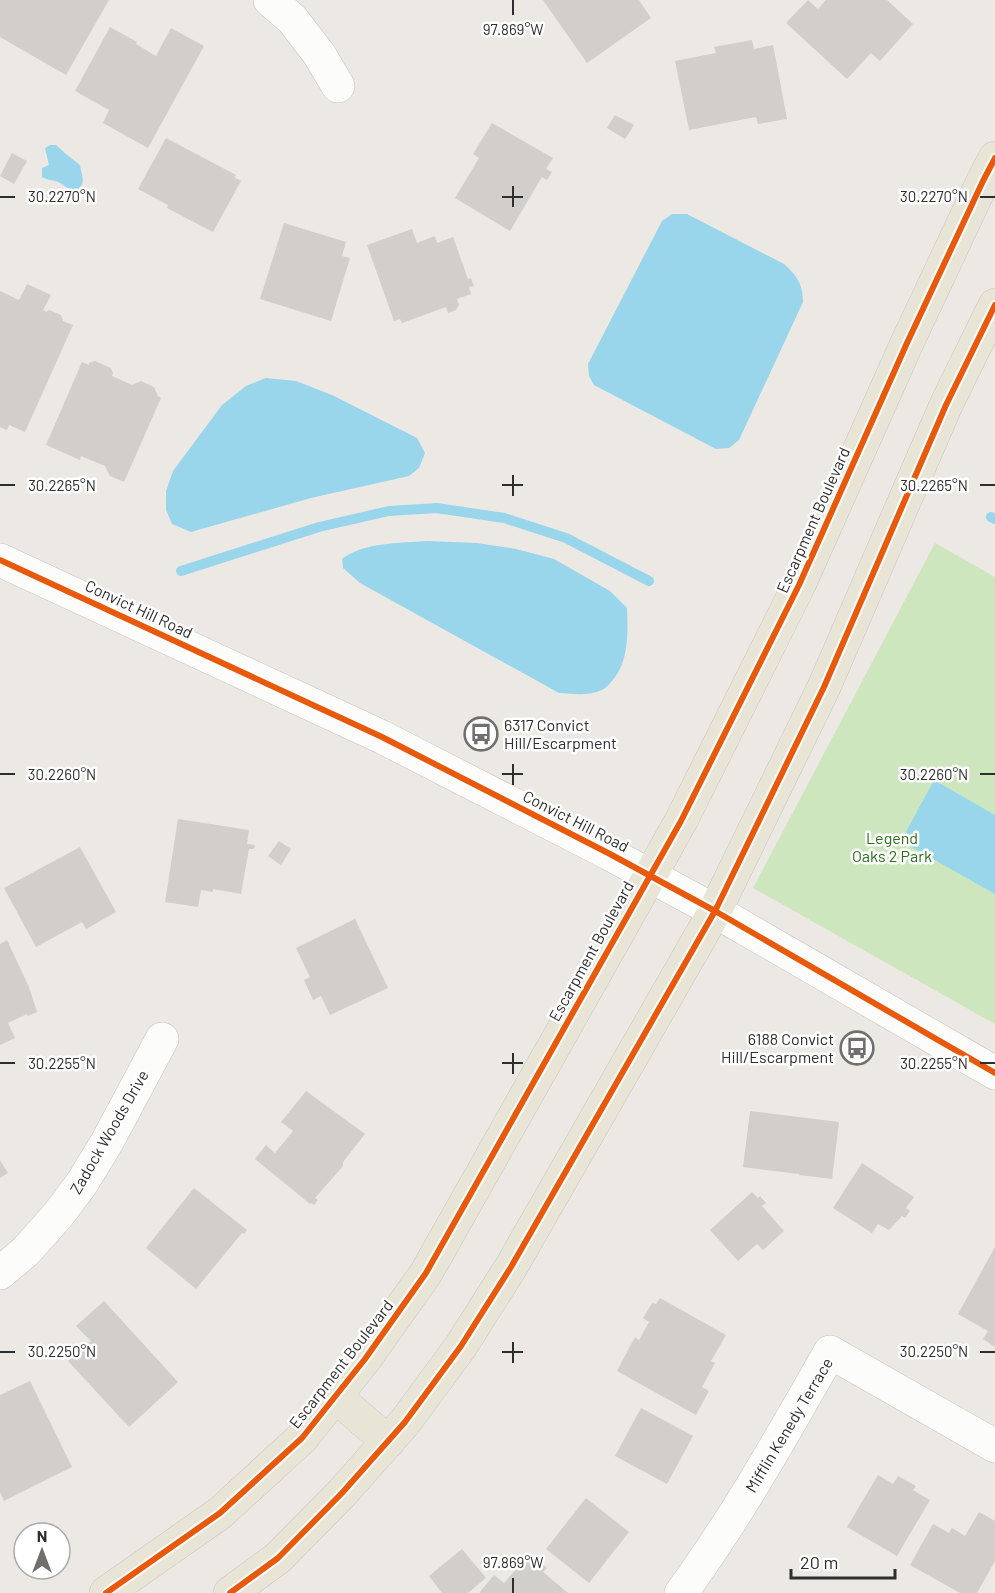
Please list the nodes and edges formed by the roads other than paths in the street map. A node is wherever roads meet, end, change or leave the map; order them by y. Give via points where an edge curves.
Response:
1 (270, 0) edge
2 (338, 86) dead end
3 (995, 158) edge
4 (995, 305) edge
5 (0, 560) edge
6 (650, 874) junction
7 (715, 911) junction
8 (162, 1039) dead end
9 (995, 1073) edge
10 (0, 1273) edge
11 (335, 1396) junction
12 (388, 1442) junction
13 (995, 1446) edge
14 (106, 1593) edge
15 (230, 1593) edge
16 (681, 1593) edge

1 - 2 street via 292,19
3 - 6 main road, Escarpment Boulevard via 799,585 681,821
4 - 7 main road via 945,405 824,687
5 - 6 street, Convict Hill Road via 381,737
6 - 7 street, Convict Hill Road
6 - 11 main road, Escarpment Boulevard via 426,1273
7 - 9 street, Convict Hill Road
7 - 12 main road via 511,1267 461,1346
8 - 10 street, Zadock Woods Drive via 82,1184 26,1251
11 - 12 main road
11 - 14 main road, Escarpment Boulevard via 302,1438 220,1513
12 - 15 main road via 278,1558
13 - 16 street, Mifflin Kenedy Terrace via 830,1352 759,1476

